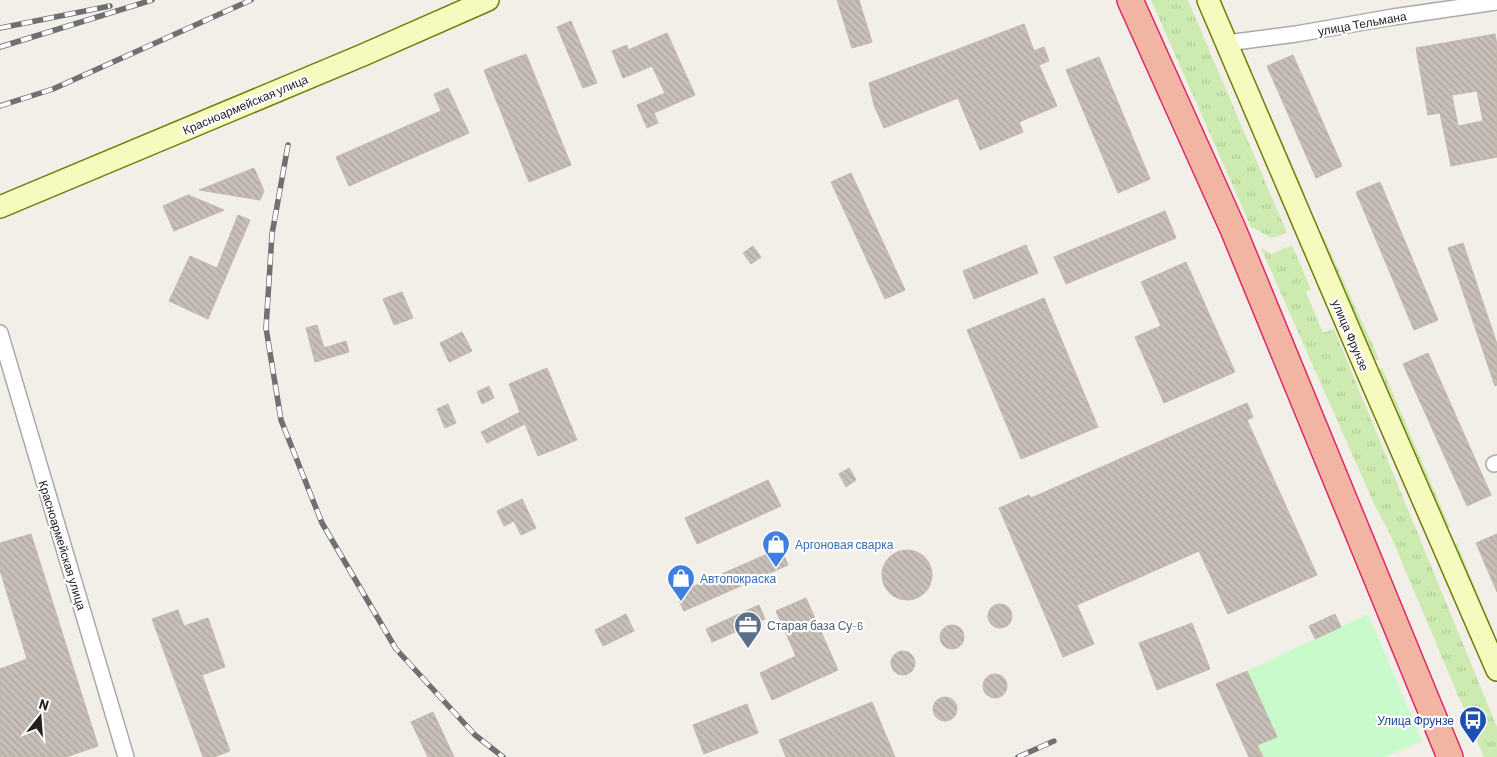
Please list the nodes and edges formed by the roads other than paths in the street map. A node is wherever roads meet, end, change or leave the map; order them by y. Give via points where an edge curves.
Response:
1 (488, 0) edge
2 (1130, 0) edge
3 (1208, 0) edge
4 (1497, 2) edge
5 (1227, 43) junction
6 (0, 207) edge
7 (0, 333) edge
8 (1497, 670) edge
9 (126, 757) edge
10 (1450, 757) edge

1 - 6 main road, Красноармейская улица
2 - 10 highway via 1233,229
3 - 5 main road, улица Фрунзе
4 - 5 street, улица Тельмана
5 - 8 main road, улица Фрунзе
7 - 9 street, Красноармейская улица

